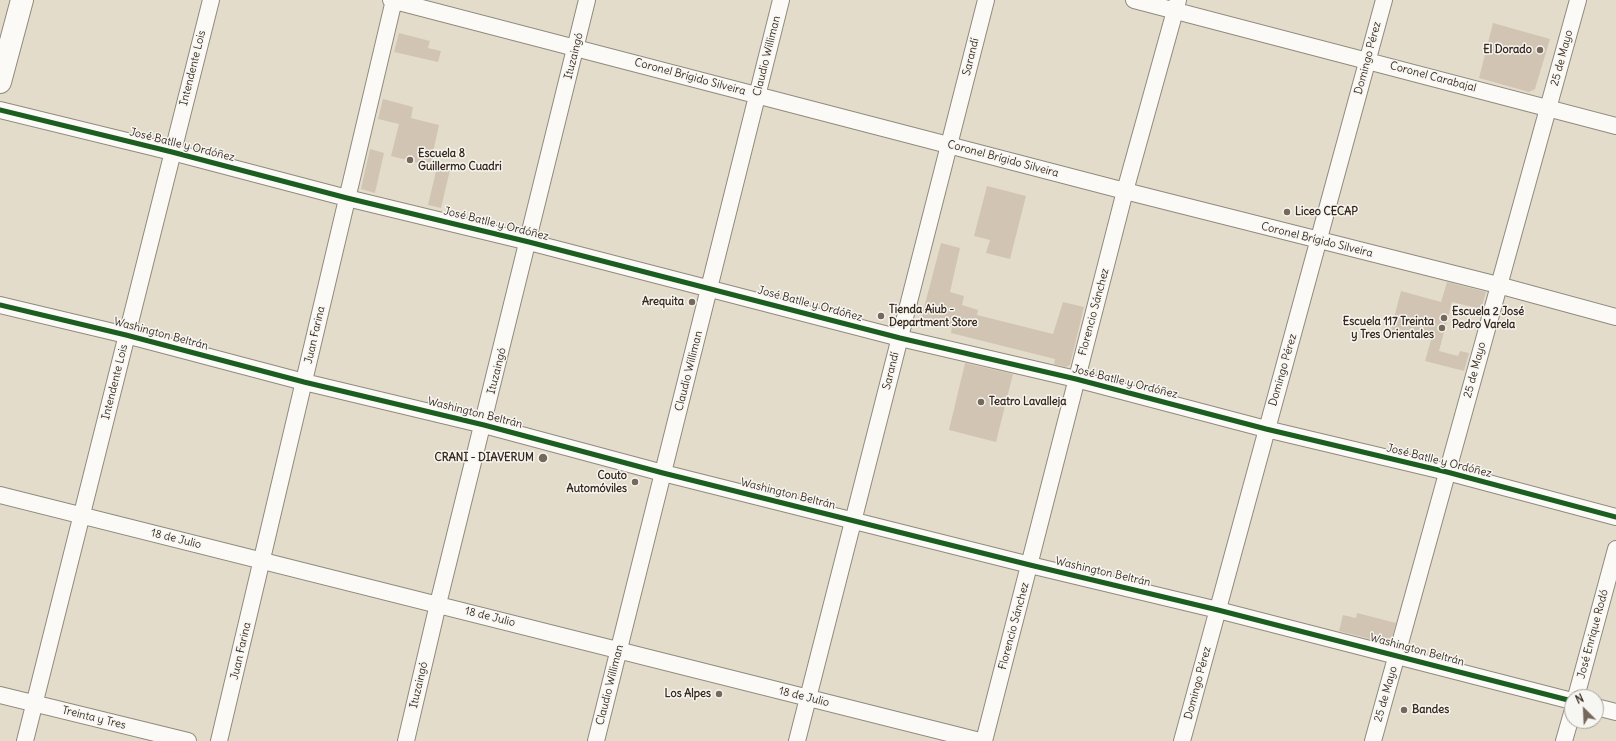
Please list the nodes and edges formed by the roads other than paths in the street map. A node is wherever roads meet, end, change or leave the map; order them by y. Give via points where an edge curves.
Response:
1 (22, 0) edge
2 (211, 0) edge
3 (393, 0) edge
4 (588, 0) edge
5 (781, 0) edge
6 (986, 0) edge
7 (1134, 0) edge
8 (1384, 0) edge
9 (1578, 0) edge
10 (1176, 5) edge
11 (576, 47) junction
12 (1368, 60) junction
13 (0, 82) edge
14 (757, 95) junction
15 (1549, 108) junction
16 (0, 110) edge
17 (1616, 126) edge
18 (949, 145) junction
19 (172, 152) junction
20 (1125, 191) junction
21 (347, 198) junction
22 (1319, 240) junction
23 (529, 242) junction
24 (1498, 285) junction
25 (709, 288) junction
26 (0, 305) edge
27 (1616, 317) edge
28 (126, 335) junction
29 (900, 338) junction
30 (1076, 379) junction
31 (304, 382) junction
32 (484, 425) junction
33 (1266, 429) junction
34 (1447, 472) junction
35 (663, 473) junction
36 (0, 495) edge
37 (81, 516) junction
38 (1616, 517) edge
39 (853, 520) junction
40 (1616, 549) edge
41 (262, 561) junction
42 (1030, 565) junction
43 (438, 604) junction
44 (1218, 610) junction
45 (619, 650) junction
46 (1397, 655) junction
47 (1578, 689) edge
48 (0, 694) edge
49 (808, 698) junction
50 (1564, 699) edge
51 (35, 703) junction
52 (1604, 709) edge
53 (1616, 712) edge
54 (1567, 729) edge
55 (25, 741) edge
56 (188, 741) edge
57 (219, 741) edge
58 (406, 741) edge
59 (596, 741) edge
60 (797, 741) edge
61 (980, 741) edge
62 (984, 741) edge
63 (1182, 741) edge
64 (1373, 741) edge
65 (1564, 741) edge

1 - 13 highway
2 - 19 street, Intendente Lois
3 - 11 street, Coronel Brígido Silveira
3 - 21 street, Juan Farina
4 - 11 street, Ituzaingó
5 - 14 street, Claudio Williman
6 - 18 street, Sarandí
7 - 10 street, Coronel Carabajal
8 - 12 street, Domingo Pérez
9 - 15 street, 25 de Mayo
10 - 12 street, Coronel Carabajal
10 - 20 street, Florencio Sánchez
11 - 14 street, Coronel Brígido Silveira
11 - 23 street, Ituzaingó
12 - 15 street, Coronel Carabajal
12 - 22 street, Domingo Pérez
14 - 18 street, Coronel Brígido Silveira
14 - 25 street, Claudio Williman
15 - 17 street, Coronel Carabajal
15 - 24 street, 25 de Mayo
16 - 19 street, José Batlle y Ordóñez
18 - 20 street, Coronel Brígido Silveira
18 - 29 street, Sarandí
19 - 21 street, José Batlle y Ordóñez
19 - 28 street, Intendente Lois
20 - 22 street, Coronel Brígido Silveira
20 - 30 street, Florencio Sánchez
21 - 23 street, José Batlle y Ordóñez
21 - 31 street, Juan Farina
22 - 24 street, Coronel Brígido Silveira
22 - 33 street, Domingo Pérez
23 - 25 street, José Batlle y Ordóñez
23 - 32 street, Ituzaingó
24 - 27 street, Coronel Brígido Silveira
24 - 34 street, 25 de Mayo
25 - 29 street, José Batlle y Ordóñez
25 - 35 street, Claudio Williman
26 - 28 street, Washington Beltrán
28 - 31 street, Washington Beltrán
28 - 37 street, Intendente Lois
29 - 30 street, José Batlle y Ordóñez
29 - 39 street, Sarandí
30 - 33 street, José Batlle y Ordóñez
30 - 42 street, Florencio Sánchez
31 - 32 street, Washington Beltrán
31 - 41 street, Juan Farina
32 - 35 street, Washington Beltrán
32 - 43 street, Ituzaingó
33 - 34 street, José Batlle y Ordóñez
33 - 44 street, Domingo Pérez
34 - 38 street, José Batlle y Ordóñez
34 - 46 street, 25 de Mayo
35 - 39 street, Washington Beltrán
35 - 45 street, Claudio Williman
36 - 37 street, 18 de Julio
37 - 41 street, 18 de Julio
37 - 51 street, Intendente Lois
39 - 42 street, Washington Beltrán
39 - 49 street, Sarandí
40 - 47 street, José Enrique Rodó
41 - 43 street, 18 de Julio
41 - 57 street, Juan Farina
42 - 44 street, Washington Beltrán
42 - 62 street, Florencio Sánchez
43 - 45 street, 18 de Julio
43 - 58 street, Ituzaingó
44 - 46 street, Washington Beltrán
44 - 63 street, Domingo Pérez
45 - 49 street, 18 de Julio
45 - 59 street, Claudio Williman
46 - 50 street, Washington Beltrán
46 - 64 street, 25 de Mayo
48 - 51 street, Treinta y Tres
49 - 60 street, Sarandí
49 - 61 street, 18 de Julio
51 - 55 street, Intendente Lois
51 - 56 street, Treinta y Tres
52 - 53 street
54 - 65 street

